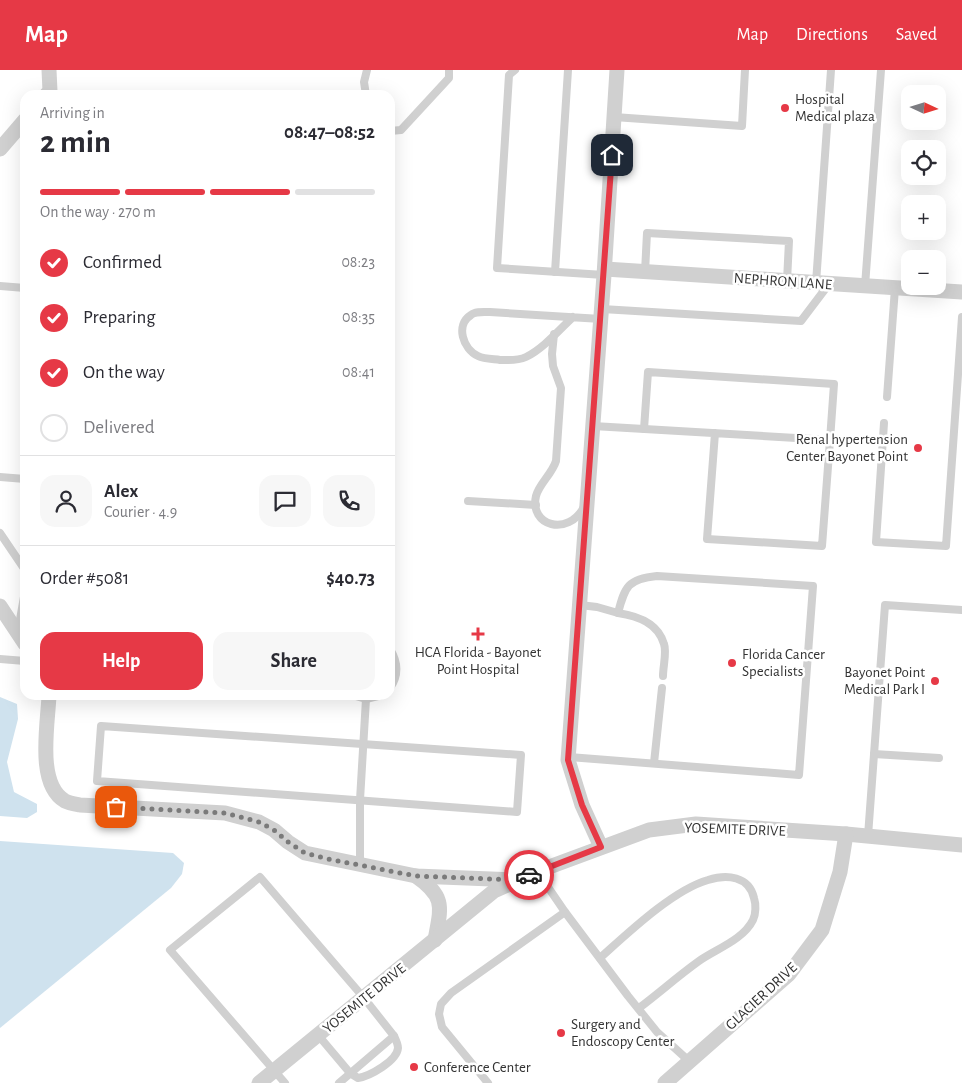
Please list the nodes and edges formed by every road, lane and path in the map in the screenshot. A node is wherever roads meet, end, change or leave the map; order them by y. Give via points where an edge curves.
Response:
1 (49, 70) edge
2 (367, 70) edge
3 (449, 70) edge
4 (515, 70) edge
5 (568, 70) edge
6 (617, 70) edge
7 (745, 70) edge
8 (831, 70) edge
9 (881, 70) edge
10 (50, 90) edge
11 (365, 90) edge
12 (614, 117) junction
13 (20, 126) edge
14 (395, 130) edge
15 (0, 148) edge
16 (556, 272) junction
17 (604, 272) junction
18 (645, 272) junction
19 (787, 281) junction
20 (823, 283) junction
21 (0, 286) edge
22 (865, 286) junction
23 (20, 288) edge
24 (895, 288) junction
25 (962, 292) edge
26 (601, 314) junction
27 (574, 317) junction
28 (962, 317) edge
29 (554, 334) junction
30 (886, 397) dead end
31 (884, 423) dead end
32 (593, 426) junction
33 (644, 429) junction
34 (715, 433) junction
35 (830, 440) junction
36 (0, 478) edge
37 (20, 479) edge
38 (588, 496) junction
39 (468, 501) dead end
40 (536, 505) junction
41 (0, 533) edge
42 (20, 563) edge
43 (580, 605) junction
44 (0, 606) edge
45 (962, 610) edge
46 (618, 613) junction
47 (20, 636) edge
48 (395, 658) edge
49 (0, 659) edge
50 (20, 661) edge
51 (662, 676) dead end
52 (395, 680) edge
53 (662, 688) dead end
54 (49, 700) edge
55 (366, 700) edge
56 (363, 744) junction
57 (874, 754) junction
58 (569, 757) junction
59 (939, 758) dead end
60 (654, 764) junction
61 (360, 800) junction
62 (846, 834) junction
63 (868, 836) junction
64 (962, 845) edge
65 (601, 847) junction
66 (360, 865) junction
67 (537, 872) junction
68 (416, 876) junction
69 (518, 880) junction
70 (565, 912) junction
71 (435, 940) junction
72 (600, 958) junction
73 (364, 998) junction
74 (639, 1008) junction
75 (318, 1035) junction
76 (394, 1036) junction
77 (689, 1061) junction
78 (274, 1071) junction
79 (350, 1073) junction
80 (259, 1083) edge
81 (285, 1083) edge
82 (339, 1083) edge
83 (488, 1083) edge
84 (665, 1083) edge

1 - 10 street
2 - 11 lane
3 - 14 lane via 448,78 411,120 401,130
4 - 16 lane via 509,75 497,268
5 - 16 lane
6 - 12 street
7 - 12 lane via 742,126
8 - 20 lane
9 - 22 lane
12 - 17 street
13 - 15 street
16 - 17 lane
17 - 18 street, NEPHRON LANE
17 - 26 street
18 - 19 street, NEPHRON LANE
18 - 19 lane via 647,233 770,240 789,242
19 - 20 street, NEPHRON LANE
20 - 22 street, NEPHRON LANE
20 - 26 lane via 801,321
21 - 23 lane
22 - 24 street, NEPHRON LANE
24 - 25 street, NEPHRON LANE
24 - 30 lane
26 - 27 lane
26 - 32 street
27 - 29 lane
27 - 29 lane via 480,312 471,314 462,333 464,341 477,356 516,360 534,353
28 - 31 lane via 946,546 876,542
29 - 40 lane via 553,366 561,388 556,461 536,495
32 - 33 lane
32 - 38 street
33 - 34 lane
33 - 35 lane via 648,372 834,384
34 - 35 lane
34 - 35 lane via 707,539 822,546
36 - 37 lane
38 - 40 lane via 578,517 560,525 543,520
38 - 43 street
39 - 40 lane
41 - 42 lane
43 - 46 lane
43 - 58 street
44 - 47 street
45 - 57 lane via 886,605
46 - 51 lane via 635,616 656,627 665,645
46 - 60 lane via 622,596 630,584 640,578 657,576 813,586 799,775
48 - 52 lane
49 - 50 lane
53 - 60 lane
54 - 66 street, YOSEMITE DRIVE via 48,779 55,793 66,801 80,805 241,816 274,830 305,853
55 - 56 lane
56 - 61 lane
56 - 61 lane via 521,755 517,812
56 - 61 lane via 100,726 97,782
57 - 59 lane
57 - 63 lane
58 - 60 lane
58 - 65 street via 582,805
61 - 66 lane
62 - 63 street, YOSEMITE DRIVE
62 - 65 street, YOSEMITE DRIVE via 696,824 648,830
62 - 77 street, GLACIER DRIVE via 840,872 822,930 789,974
63 - 64 street, YOSEMITE DRIVE
65 - 67 street, YOSEMITE DRIVE
66 - 68 street, YOSEMITE DRIVE
67 - 69 street, YOSEMITE DRIVE
67 - 70 lane
68 - 69 street, YOSEMITE DRIVE
68 - 71 street via 436,892 439,902
69 - 71 street, YOSEMITE DRIVE via 494,891
70 - 72 lane
70 - 83 lane via 451,993 441,1004 442,1027
71 - 73 street, YOSEMITE DRIVE
72 - 74 lane
72 - 74 lane via 661,907 691,887 728,877 743,880 752,888 756,905 754,919 746,930 699,961
73 - 75 street, YOSEMITE DRIVE
73 - 76 lane
73 - 78 lane via 260,877 170,950
74 - 77 lane via 658,1032
75 - 78 street, YOSEMITE DRIVE
75 - 79 lane
76 - 79 lane
76 - 79 lane via 398,1048 396,1055 367,1076 358,1078
77 - 84 street, GLACIER DRIVE
78 - 80 street, YOSEMITE DRIVE
78 - 81 lane
79 - 82 lane

